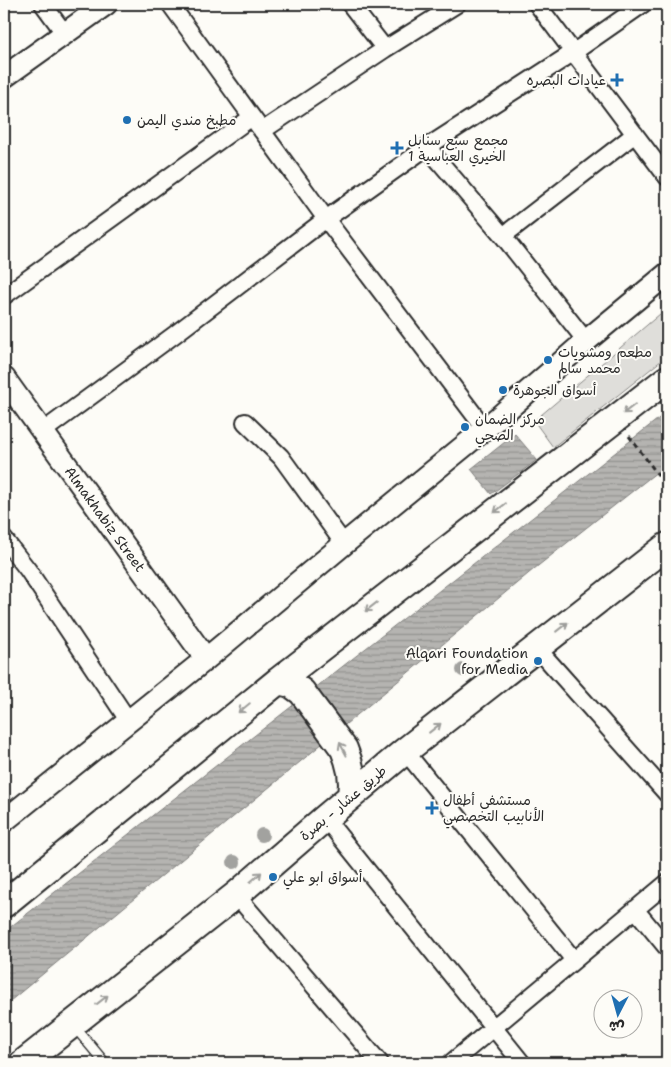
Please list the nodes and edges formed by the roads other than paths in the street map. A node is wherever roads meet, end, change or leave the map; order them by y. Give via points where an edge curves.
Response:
1 (43, 4) edge
2 (106, 4) edge
3 (170, 4) edge
4 (350, 4) edge
5 (457, 4) edge
6 (537, 4) edge
7 (643, 4) edge
8 (65, 34) junction
9 (385, 49) junction
10 (574, 52) junction
11 (4, 78) edge
12 (252, 117) junction
13 (262, 132) junction
14 (635, 134) junction
15 (427, 147) junction
16 (667, 177) edge
17 (326, 219) junction
18 (503, 236) junction
19 (667, 274) edge
20 (4, 296) edge
21 (586, 341) junction
22 (4, 378) edge
23 (667, 379) edge
24 (245, 422) dead end
25 (485, 429) junction
26 (42, 432) junction
27 (4, 539) edge
28 (344, 544) junction
29 (667, 546) edge
30 (536, 647) junction
31 (206, 659) junction
32 (278, 681) junction
33 (128, 720) junction
34 (405, 751) junction
35 (667, 794) edge
36 (351, 796) junction
37 (6, 814) edge
38 (325, 818) junction
39 (667, 883) edge
40 (236, 895) junction
41 (4, 904) edge
42 (635, 909) junction
43 (667, 948) edge
44 (574, 960) junction
45 (72, 1024) junction
46 (494, 1028) junction
47 (23, 1063) edge
48 (105, 1063) edge
49 (380, 1063) edge
50 (451, 1063) edge
51 (522, 1063) edge

1 - 8 street
2 - 8 street
3 - 12 street
4 - 9 street
5 - 9 street
6 - 10 street
7 - 10 street
8 - 11 street
9 - 13 street
10 - 14 street
10 - 15 street
12 - 13 street
12 - 20 street
13 - 17 street
14 - 16 street
14 - 18 street
15 - 17 street
15 - 18 street
17 - 25 street
17 - 26 street
18 - 21 street
19 - 21 street
21 - 25 street
22 - 26 street, Almakhabiz Street
23 -> 32 main road
24 - 28 street via 280,457
25 - 28 street
26 - 31 street, Almakhabiz Street
27 - 33 street
28 - 31 street
30 -> 29 main road, طريق عشار - بصرة
34 -> 30 main road, طريق عشار - بصرة
30 - 35 street
31 - 33 street
36 -> 32 main road via 351,772 344,749 302,692 291,684
32 -> 41 main road
33 - 37 street
34 - 36 main road, طريق عشار - بصرة
34 - 44 street
36 - 38 main road, طريق عشار - بصرة
40 -> 38 main road, طريق عشار - بصرة
38 - 46 street
39 - 42 street
45 -> 40 main road, طريق عشار - بصرة
40 - 49 street
42 - 43 street
42 - 44 street
44 - 46 street
45 - 47 main road, طريق عشار - بصرة
45 - 48 lane
46 - 50 street
46 - 51 street

